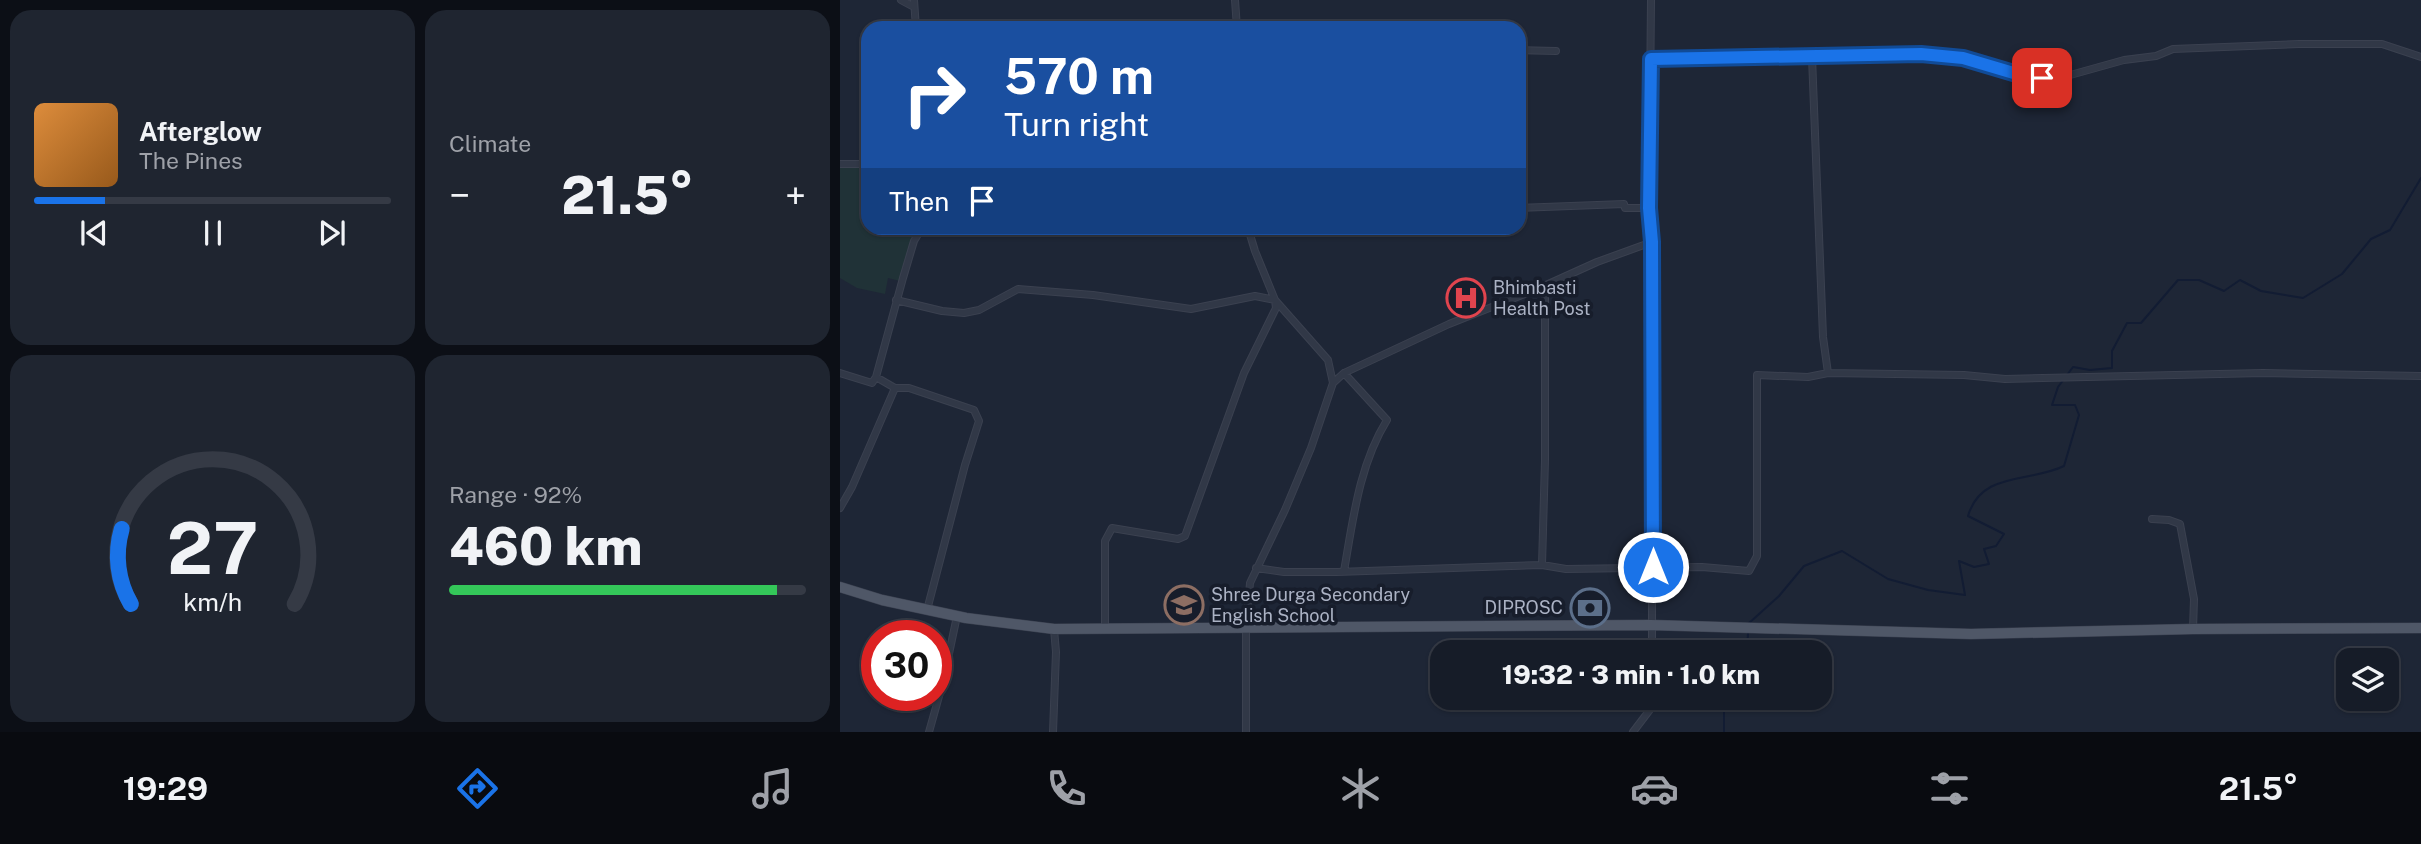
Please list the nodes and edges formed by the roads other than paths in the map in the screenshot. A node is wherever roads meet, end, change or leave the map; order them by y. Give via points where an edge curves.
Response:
1 (901, 0) edge
2 (1235, 0) edge
3 (1651, 0) edge
4 (914, 3) edge
5 (915, 21) edge
6 (1236, 21) edge
7 (1526, 50) edge
8 (1556, 51) dead end
9 (1812, 57) junction
10 (2421, 57) edge
11 (1651, 59) junction
12 (840, 164) edge
13 (861, 164) edge
14 (1526, 208) edge
15 (1649, 208) junction
16 (918, 235) edge
17 (1250, 235) edge
18 (1652, 242) junction
19 (1545, 285) junction
20 (896, 300) junction
21 (1276, 300) junction
22 (840, 373) edge
23 (1344, 373) junction
24 (1828, 373) junction
25 (2421, 376) edge
26 (876, 377) junction
27 (1333, 383) junction
28 (895, 388) junction
29 (840, 508) edge
30 (2152, 519) dead end
31 (1542, 565) junction
32 (1653, 567) junction
33 (1256, 568) junction
34 (1344, 571) junction
35 (840, 587) edge
36 (927, 610) junction
37 (957, 616) junction
38 (1651, 625) junction
39 (1105, 628) junction
40 (2421, 628) edge
41 (1054, 629) junction
42 (1246, 629) junction
43 (2193, 629) junction
44 (1652, 640) edge
45 (1650, 710) edge
46 (929, 732) edge
47 (1052, 732) edge
48 (1246, 732) edge
49 (1633, 732) edge

1 - 4 street
2 - 6 street
3 - 11 street
4 - 5 street
7 - 8 street
9 - 10 street via 1921,54 1963,58 2027,77 2056,79 2173,50 2382,44
9 - 11 street
9 - 24 street
11 - 15 street
12 - 13 street
14 - 15 street via 1624,204 1625,208
15 - 18 street
16 - 20 street
17 - 21 street
18 - 19 street
18 - 32 street
19 - 23 street
19 - 31 street
20 - 21 street via 964,313 1018,289 1191,309 1255,296
20 - 26 street
21 - 27 street via 1328,359
21 - 39 street via 1244,373 1185,536 1178,539 1112,528 1105,541
22 - 26 street via 872,383
23 - 27 street
23 - 34 street via 1387,420 1369,455
24 - 25 street via 2006,379 2263,373
24 - 32 street via 1757,375 1757,556 1749,571
26 - 28 street
27 - 33 street via 1296,485
28 - 29 street
28 - 36 street via 909,388 974,410 979,421
30 - 43 street via 2180,524 2194,599
31 - 32 street via 1566,569
31 - 34 street
32 - 38 street
33 - 34 street
33 - 42 street
35 - 36 main road
36 - 37 main road
37 - 41 main road
37 - 46 street
38 - 42 main road
38 - 43 main road via 1971,634
38 - 44 street
39 - 41 main road
39 - 42 main road
40 - 43 main road
41 - 47 street
42 - 48 street
45 - 49 street

